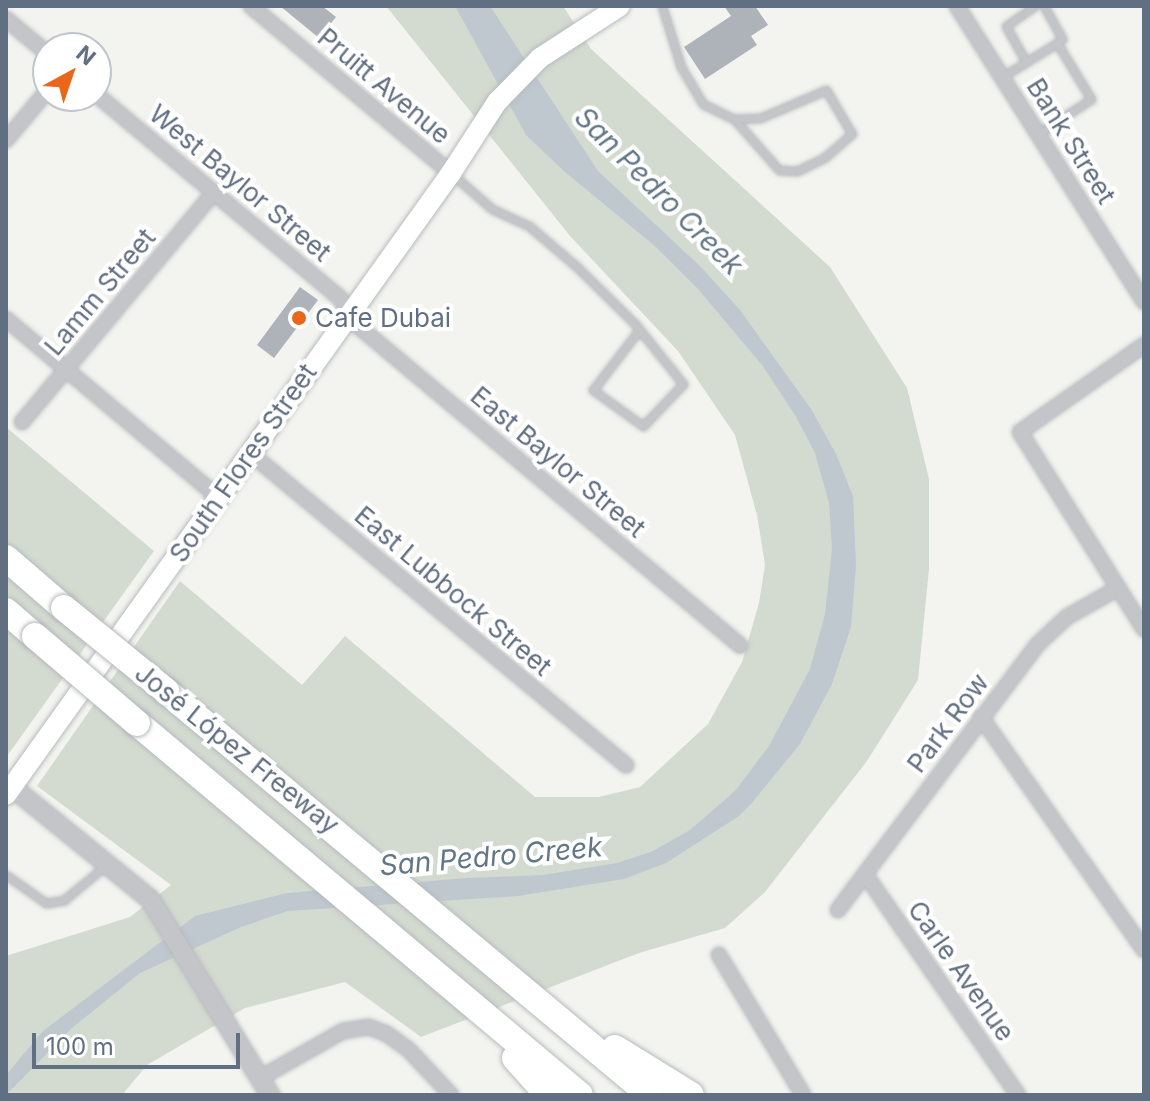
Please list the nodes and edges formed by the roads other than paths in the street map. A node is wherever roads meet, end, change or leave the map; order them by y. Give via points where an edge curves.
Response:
1 (251, 6) edge
2 (620, 6) edge
3 (662, 6) edge
4 (957, 6) edge
5 (1035, 6) edge
6 (1044, 6) edge
7 (6, 19) edge
8 (32, 41) edge
9 (1057, 43) junction
10 (1026, 62) junction
11 (1002, 77) junction
12 (112, 107) edge
13 (32, 109) edge
14 (734, 119) junction
15 (1038, 134) junction
16 (6, 140) edge
17 (451, 173) junction
18 (214, 192) junction
19 (1144, 302) edge
20 (349, 313) junction
21 (6, 319) edge
22 (639, 330) junction
23 (1144, 345) edge
24 (66, 370) junction
25 (22, 422) dead end
26 (250, 453) junction
27 (218, 497) junction
28 (6, 558) edge
29 (1118, 588) junction
30 (6, 613) edge
31 (1144, 629) edge
32 (740, 645) dead end
33 (981, 717) junction
34 (626, 765) dead end
35 (9, 791) edge
36 (107, 864) junction
37 (865, 874) junction
38 (6, 875) edge
39 (838, 910) dead end
40 (1144, 950) edge
41 (719, 955) dead end
42 (457, 995) junction
43 (534, 997) junction
44 (260, 1078) junction
45 (577, 1093) edge
46 (270, 1095) edge
47 (451, 1095) edge
48 (548, 1095) edge
49 (650, 1095) edge
50 (691, 1095) edge
51 (803, 1095) edge
52 (1018, 1095) edge

1 - 17 street, Pruitt Avenue
2 - 17 main road, South Flores Street via 579,29 513,83
3 - 14 lane via 681,67 703,104
4 - 11 street, Bank Street
5 - 10 lane via 1006,26
6 - 9 lane via 1062,39
7 - 8 street
9 - 10 lane
9 - 15 lane via 1091,99
10 - 11 lane
11 - 15 street, Bank Street
12 - 18 street, West Baylor Street
13 - 16 street
14 - 14 lane via 760,118 826,90 852,134 824,158 797,171 779,170
15 - 19 street, Bank Street
17 - 20 main road, South Flores Street
17 - 22 lane via 492,209 529,226
18 - 20 street, West Baylor Street via 339,297
18 - 24 street, Lamm Street
20 - 26 main road, South Flores Street
20 - 32 street, East Baylor Street via 360,328
21 - 24 street
22 - 22 lane via 683,384 643,426 593,390
23 - 29 street via 1020,432
24 - 25 street, Lamm Street
24 - 27 street
26 - 27 main road, South Flores Street
26 - 34 street, East Lubbock Street
27 - 35 main road, South Flores Street
28 - 43 highway, José López Freeway, bridge
29 - 31 street
29 - 33 street, Park Row via 1056,625
30 - 42 highway, José López Freeway, bridge
33 - 37 street, Park Row
33 - 40 street
35 - 36 street
36 - 38 lane via 55,902 40,902
36 - 44 street via 150,899
37 - 39 street, Park Row
37 - 52 street, Carle Avenue
41 - 51 street
42 - 45 highway, José López Freeway
42 - 48 highway
43 - 49 highway, José López Freeway
43 - 50 highway
44 - 46 street
44 - 47 street via 343,1031 369,1027 397,1040

